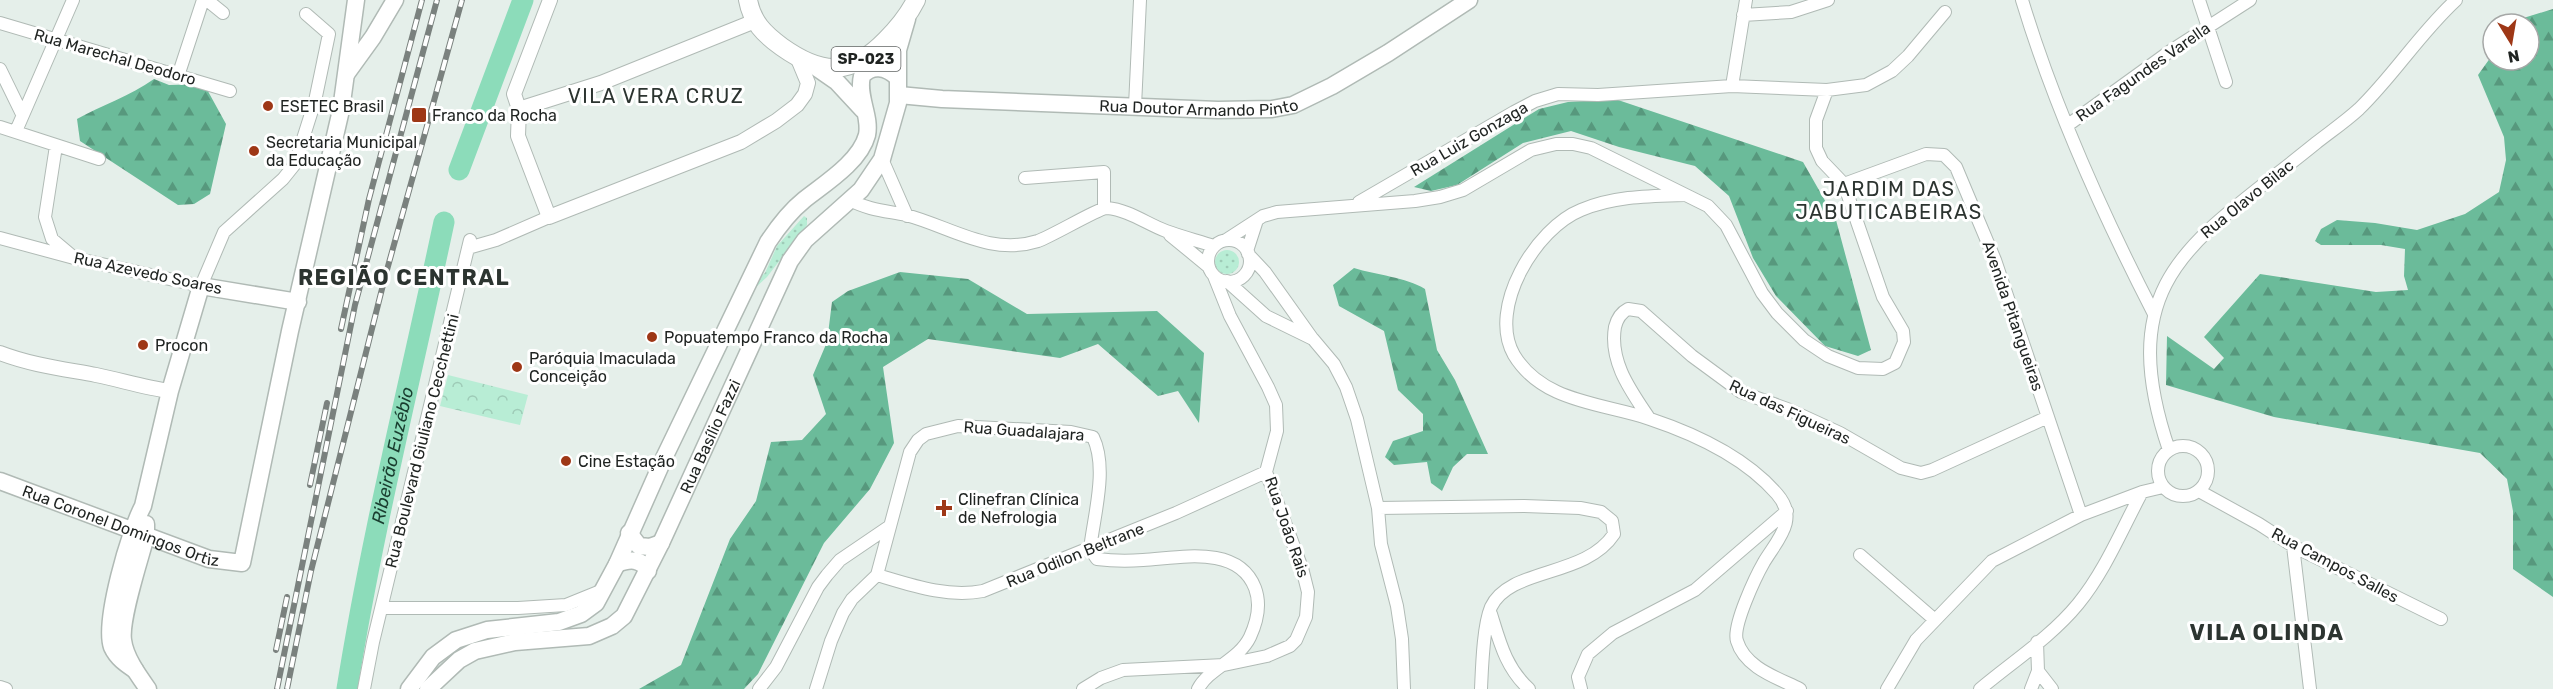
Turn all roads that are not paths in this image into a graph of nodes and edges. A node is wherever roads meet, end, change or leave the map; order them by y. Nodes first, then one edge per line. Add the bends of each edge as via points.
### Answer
1 (73, 0) edge
2 (205, 0) edge
3 (395, 0) edge
4 (550, 0) edge
5 (748, 0) edge
6 (916, 0) edge
7 (1140, 0) edge
8 (1469, 0) edge
9 (1746, 0) edge
10 (1827, 0) edge
11 (2022, 0) edge
12 (2199, 0) edge
13 (2250, 0) edge
14 (2456, 0) edge
15 (356, 6) edge
16 (223, 12) dead end
17 (1945, 12) dead end
18 (306, 14) dead end
19 (1743, 15) junction
20 (387, 16) junction
21 (907, 19) junction
22 (755, 21) junction
23 (0, 23) edge
24 (2209, 25) junction
25 (55, 40) junction
26 (805, 62) junction
27 (0, 69) edge
28 (347, 74) junction
29 (177, 76) junction
30 (897, 76) junction
31 (2226, 82) dead end
32 (1732, 86) junction
33 (1827, 90) junction
34 (230, 91) dead end
35 (899, 95) junction
36 (1135, 106) junction
37 (519, 109) junction
38 (864, 111) junction
39 (22, 114) junction
40 (2068, 125) junction
41 (0, 127) edge
42 (16, 131) junction
43 (56, 146) junction
44 (99, 159) dead end
45 (882, 159) junction
46 (1026, 178) dead end
47 (831, 181) junction
48 (1844, 184) junction
49 (1685, 195) junction
50 (810, 196) junction
51 (850, 200) junction
52 (1355, 204) junction
53 (1104, 208) junction
54 (830, 216) junction
55 (907, 216) junction
56 (549, 218) junction
57 (1257, 220) junction
58 (1165, 231) junction
59 (0, 238) edge
60 (1227, 240) junction
61 (1214, 246) junction
62 (1248, 253) junction
63 (74, 258) junction
64 (1212, 271) junction
65 (1227, 281) junction
66 (201, 286) junction
67 (298, 302) junction
68 (2154, 314) junction
69 (1313, 339) junction
70 (0, 353) edge
71 (170, 391) junction
72 (2048, 417) junction
73 (1649, 418) junction
74 (2169, 450) junction
75 (1266, 472) junction
76 (0, 482) edge
77 (2163, 487) junction
78 (2199, 491) junction
79 (2142, 492) junction
80 (1378, 508) junction
81 (1787, 511) junction
82 (2081, 515) junction
83 (890, 526) junction
84 (140, 533) junction
85 (629, 534) junction
86 (661, 543) junction
87 (2293, 546) junction
88 (1090, 549) junction
89 (1860, 555) dead end
90 (617, 564) junction
91 (648, 571) junction
92 (877, 574) junction
93 (604, 589) junction
94 (382, 608) junction
95 (1490, 610) junction
96 (2441, 619) dead end
97 (1935, 620) junction
98 (2037, 642) junction
99 (1224, 665) junction
100 (2038, 671) junction
101 (0, 687) edge
102 (6, 689) edge
103 (148, 689) edge
104 (364, 689) edge
105 (410, 689) edge
106 (428, 689) edge
107 (759, 689) edge
108 (816, 689) edge
109 (1083, 689) edge
110 (1198, 689) edge
111 (1404, 689) edge
112 (1481, 689) edge
113 (1529, 689) edge
114 (1581, 689) edge
115 (1800, 689) edge
116 (1887, 689) edge
117 (1980, 689) edge
118 (2031, 689) edge
119 (2052, 689) edge
120 (2310, 689) edge

1 - 25 street
2 - 16 street
2 - 29 street
3 - 20 main road
4 - 37 street via 514,94
5 - 22 main road, SP-023
6 - 21 main road, SP-023
7 - 36 street
8 - 36 main road, Rua Doutor Armando Pinto via 1388,53 1293,105 1218,110
9 - 19 street
10 - 19 street via 1791,12
11 - 40 street via 2046,75
12 - 24 street
13 - 24 street, Rua Fagundes Varella
14 - 68 street, Rua Olavo Bilac via 2358,109 2220,218 2191,246 2169,275
15 - 20 main road via 371,18
15 - 28 main road
17 - 33 street, Rua Luiz Gonzaga via 1892,71 1866,84
18 - 66 street via 329,34 315,101 295,164 224,232
19 - 32 street
20 - 28 main road
21 - 26 main road, SP-023 via 863,62 845,67
21 - 30 main road, SP-023 via 899,43
22 - 26 main road, SP-023 via 769,38
22 - 37 street via 601,83
23 - 25 street, Rua Marechal Deodoro
24 - 31 street
24 - 40 street, Rua Fagundes Varella
25 - 29 street, Rua Marechal Deodoro
25 - 39 street
26 - 38 main road, SP-023 via 837,82
26 - 56 street via 806,94 776,121 741,142
27 - 39 street
28 - 67 main road
29 - 34 street, Rua Marechal Deodoro
30 - 35 main road, Rua Basílio Fazzi
30 - 38 main road, Rua Basílio Fazzi via 882,68 866,72 861,82
32 - 33 street, Rua Luiz Gonzaga
32 - 52 street, Rua Luiz Gonzaga via 1558,94 1535,101
33 - 48 street via 1815,120 1816,148 1822,161
35 - 36 main road, Rua Doutor Armando Pinto
35 - 45 main road, Rua Basílio Fazzi
37 - 56 street via 518,136
38 - 47 main road, Rua Basílio Fazzi via 868,126 865,140
39 - 42 street
40 - 68 street via 2093,189
41 - 42 street
42 - 43 street
43 - 44 street
43 - 63 street via 45,217 52,238
45 - 51 main road, Rua Basílio Fazzi
45 - 55 street
46 - 53 street via 1104,172
47 - 50 main road, Rua Basílio Fazzi
47 - 51 main road
48 - 49 street via 1883,297 1899,321 1904,342 1895,363 1883,369 1858,368 1828,356 1804,340 1762,293 1719,216
48 - 72 street, Avenida Pitangueiras via 1926,154 1944,155 1950,160 1995,260
49 - 52 street via 1591,148 1556,144 1531,150 1463,190 1440,197
49 - 73 street via 1610,201 1558,222 1540,241 1521,273 1506,316 1507,336 1514,354 1538,382 1579,401
50 - 54 main road via 823,201
50 - 85 main road, Rua Basílio Fazzi via 787,217 761,254
51 - 54 main road, Rua Basílio Fazzi
51 - 55 street
52 - 57 street via 1277,212
53 - 55 street via 1062,231 1017,246 978,241
53 - 58 street, Rua João Rais
54 - 86 main road, Rua Basílio Fazzi via 805,240 775,289
56 - 94 street, Rua Boulevard Giuliano Cecchettini via 496,240 469,244
57 - 60 street
57 - 62 street
58 - 61 street, Rua João Rais
58 - 64 street, Rua João Rais
59 - 63 street, Rua Azevedo Soares
60 - 61 street
60 - 62 street via 1239,243
61 - 64 street via 1208,257
62 - 65 street via 1249,267 1245,273
62 - 69 street
63 - 66 street, Rua Azevedo Soares
64 - 65 street
64 - 75 street, Rua João Rais via 1230,316 1276,405 1277,431
65 - 69 street via 1266,316
66 - 67 main road, Rua Azevedo Soares
66 - 71 main road
67 - 84 main road, Rua Coronel Domingos Ortiz via 242,563 209,559
68 - 74 street, Rua Olavo Bilac via 2149,364 2157,414
69 - 80 street via 1334,364 1346,387
70 - 71 street via 21,361
71 - 84 main road
72 - 73 street, Rua das Figueiras via 1932,470 1912,472 1808,417 1741,392 1699,362 1641,311 1628,309 1617,321 1615,356
72 - 82 street, Avenida Pitangueiras
73 - 81 street via 1731,456 1778,494
74 - 77 street via 2157,471
74 - 78 street via 2186,445 2206,459 2208,476
75 - 88 street, Rua Odilon Beltrane
75 - 99 street, Rua João Rais via 1302,568 1308,592 1306,617 1290,646 1267,656
76 - 84 main road, Rua Coronel Domingos Ortiz
77 - 78 street via 2176,495
77 - 79 street
78 - 87 street, Rua Campos Salles
79 - 82 street
79 - 98 street via 2078,604
80 - 95 street via 1580,508 1601,512 1612,521 1614,534 1600,551 1520,582 1497,597
80 - 111 street via 1381,544 1402,639
81 - 114 street via 1695,590 1613,633 1588,654 1578,676
81 - 115 street via 1783,533 1737,618 1736,641 1765,673
82 - 97 street via 1992,561
83 - 88 street, Rua Guadalajara via 910,452 926,434 958,426 1071,432 1093,437 1100,458
83 - 92 street, Rua Guadalajara
83 - 107 street via 840,560 827,575 776,667
84 - 103 main road via 117,589 111,632 119,658 135,670
85 - 86 main road via 639,546
85 - 90 main road, Rua Basílio Fazzi
86 - 91 main road, Rua Basílio Fazzi
87 - 96 street, Rua Campos Salles
87 - 120 street
88 - 92 street, Rua Odilon Beltrane via 966,595 921,588
88 - 99 street via 1097,559 1195,555 1216,558 1239,568 1254,585 1258,608 1249,638
89 - 97 street
90 - 91 main road via 636,560
90 - 93 main road, Rua Basílio Fazzi
91 - 106 main road, Rua Basílio Fazzi via 624,616 612,626 589,636 515,642 475,651 459,660
92 - 108 street, Rua Guadalajara via 843,613
93 - 94 street via 566,605
93 - 105 main road, Rua Basílio Fazzi via 590,608 559,622 488,630 456,640 433,657
94 - 104 street, Rua Boulevard Giuliano Cecchettini
95 - 112 street
95 - 113 street via 1506,662
97 - 116 street via 1916,639
98 - 100 street
98 - 117 street
99 - 109 street, Rua João Rais via 1123,670
99 - 110 street
100 - 118 street
100 - 119 street
101 - 102 street

